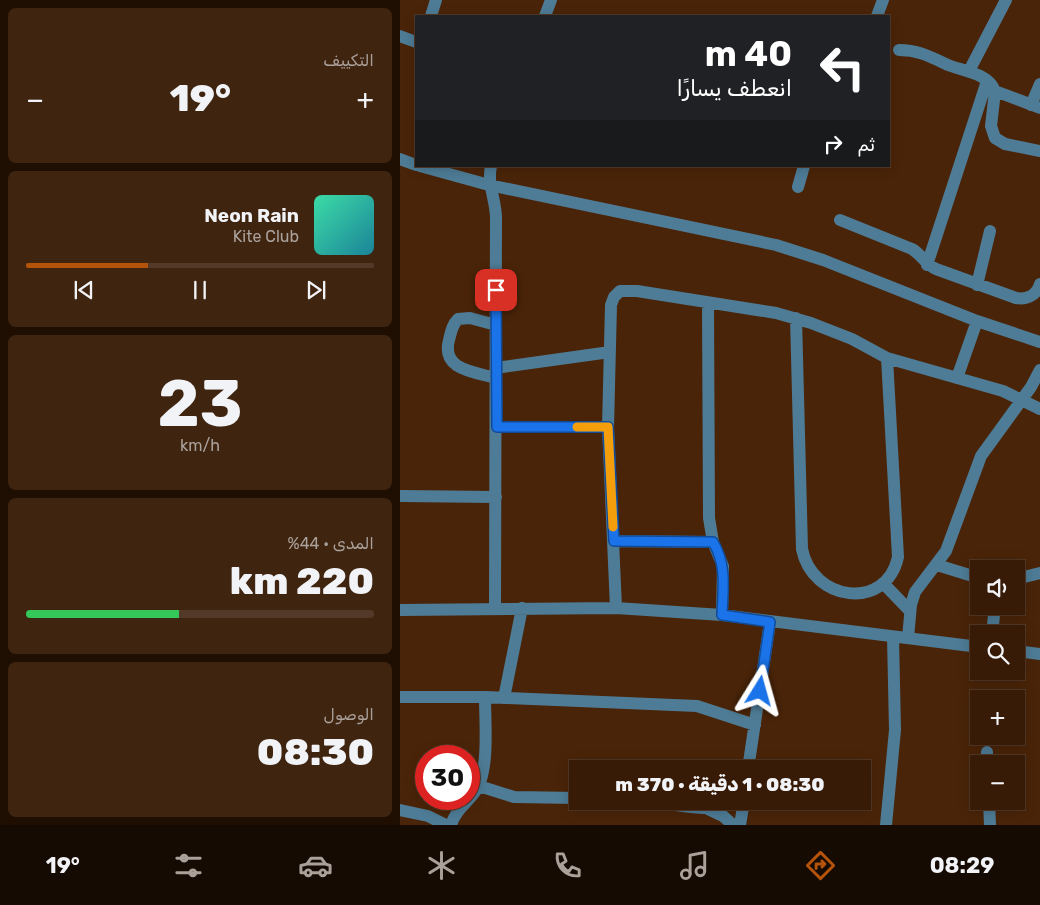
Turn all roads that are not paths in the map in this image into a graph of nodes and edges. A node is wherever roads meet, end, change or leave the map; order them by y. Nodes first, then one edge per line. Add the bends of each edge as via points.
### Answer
1 (436, 0) edge
2 (551, 0) edge
3 (883, 0) edge
4 (1006, 0) edge
5 (431, 15) edge
6 (545, 15) edge
7 (877, 15) edge
8 (400, 36) edge
9 (415, 42) edge
10 (899, 50) dead end
11 (969, 71) junction
12 (1040, 84) edge
13 (991, 86) junction
14 (1035, 107) edge
15 (1040, 151) edge
16 (400, 159) edge
17 (415, 165) edge
18 (424, 167) edge
19 (491, 167) edge
20 (804, 167) edge
21 (489, 185) junction
22 (798, 187) dead end
23 (840, 220) dead end
24 (990, 231) dead end
25 (927, 265) junction
26 (1040, 284) edge
27 (977, 285) junction
28 (708, 303) junction
29 (796, 318) junction
30 (977, 322) junction
31 (496, 325) junction
32 (1040, 342) edge
33 (610, 352) junction
34 (887, 358) junction
35 (1040, 370) edge
36 (496, 373) junction
37 (957, 378) junction
38 (1023, 399) junction
39 (1040, 409) edge
40 (497, 427) junction
41 (608, 427) junction
42 (400, 496) edge
43 (496, 497) junction
44 (614, 541) junction
45 (713, 542) junction
46 (937, 565) junction
47 (1040, 573) edge
48 (970, 575) edge
49 (1025, 577) edge
50 (882, 583) junction
51 (522, 608) junction
52 (616, 608) junction
53 (495, 609) junction
54 (400, 610) edge
55 (910, 611) junction
56 (722, 615) junction
57 (770, 622) junction
58 (893, 637) junction
59 (908, 638) junction
60 (970, 646) edge
61 (1025, 652) edge
62 (1040, 654) edge
63 (400, 697) edge
64 (485, 697) junction
65 (504, 698) junction
66 (755, 725) junction
67 (749, 760) edge
68 (480, 782) edge
69 (480, 786) edge
70 (569, 798) edge
71 (400, 810) edge
72 (458, 810) edge
73 (712, 810) edge
74 (742, 810) edge
75 (989, 810) edge
76 (446, 825) edge
77 (451, 825) edge
78 (734, 825) edge
79 (740, 825) edge
80 (886, 825) edge
81 (990, 825) edge

1 - 5 street
2 - 6 street
3 - 7 street
4 - 11 street
8 - 9 street
10 - 11 street via 923,52
11 - 13 street
12 - 14 street
13 - 14 street
13 - 15 street via 991,126 995,138 1006,144
13 - 25 street
16 - 17 street
18 - 21 street
19 - 21 street
20 - 22 street
21 - 30 street via 776,246 823,260
21 - 31 street via 496,212
23 - 25 street via 912,249
24 - 27 street
25 - 27 street
26 - 27 street via 1033,295 1020,299
28 - 29 street
28 - 33 street via 637,290 620,291 611,305
28 - 45 street via 709,518
29 - 34 street via 832,330
29 - 50 street via 804,558 818,581 834,591 852,594
30 - 32 street
30 - 37 street
31 - 36 street
31 - 36 street via 466,317 458,319 453,325 447,351 450,361 456,365
33 - 36 street
33 - 41 street
34 - 37 street
34 - 50 street via 898,550 893,571
35 - 38 street
36 - 40 street
37 - 38 street
38 - 39 street
38 - 46 street via 981,456 950,542
40 - 41 street
40 - 43 street
41 - 44 street
42 - 43 street
43 - 53 street
44 - 45 street
44 - 52 street
45 - 56 street via 724,573
46 - 48 street
46 - 55 street via 918,587
47 - 49 street
50 - 55 street
51 - 52 street
51 - 53 street
51 - 65 street
52 - 56 street
53 - 54 street
55 - 59 street
56 - 57 street
57 - 58 street
57 - 66 street
58 - 59 street
58 - 80 street via 895,730
59 - 60 street
61 - 62 street
63 - 64 street
64 - 65 street
64 - 68 street
65 - 66 street via 697,706
66 - 67 street
69 - 70 street via 514,796
71 - 76 street via 428,816
72 - 77 street
73 - 78 street
74 - 79 street
75 - 81 street

